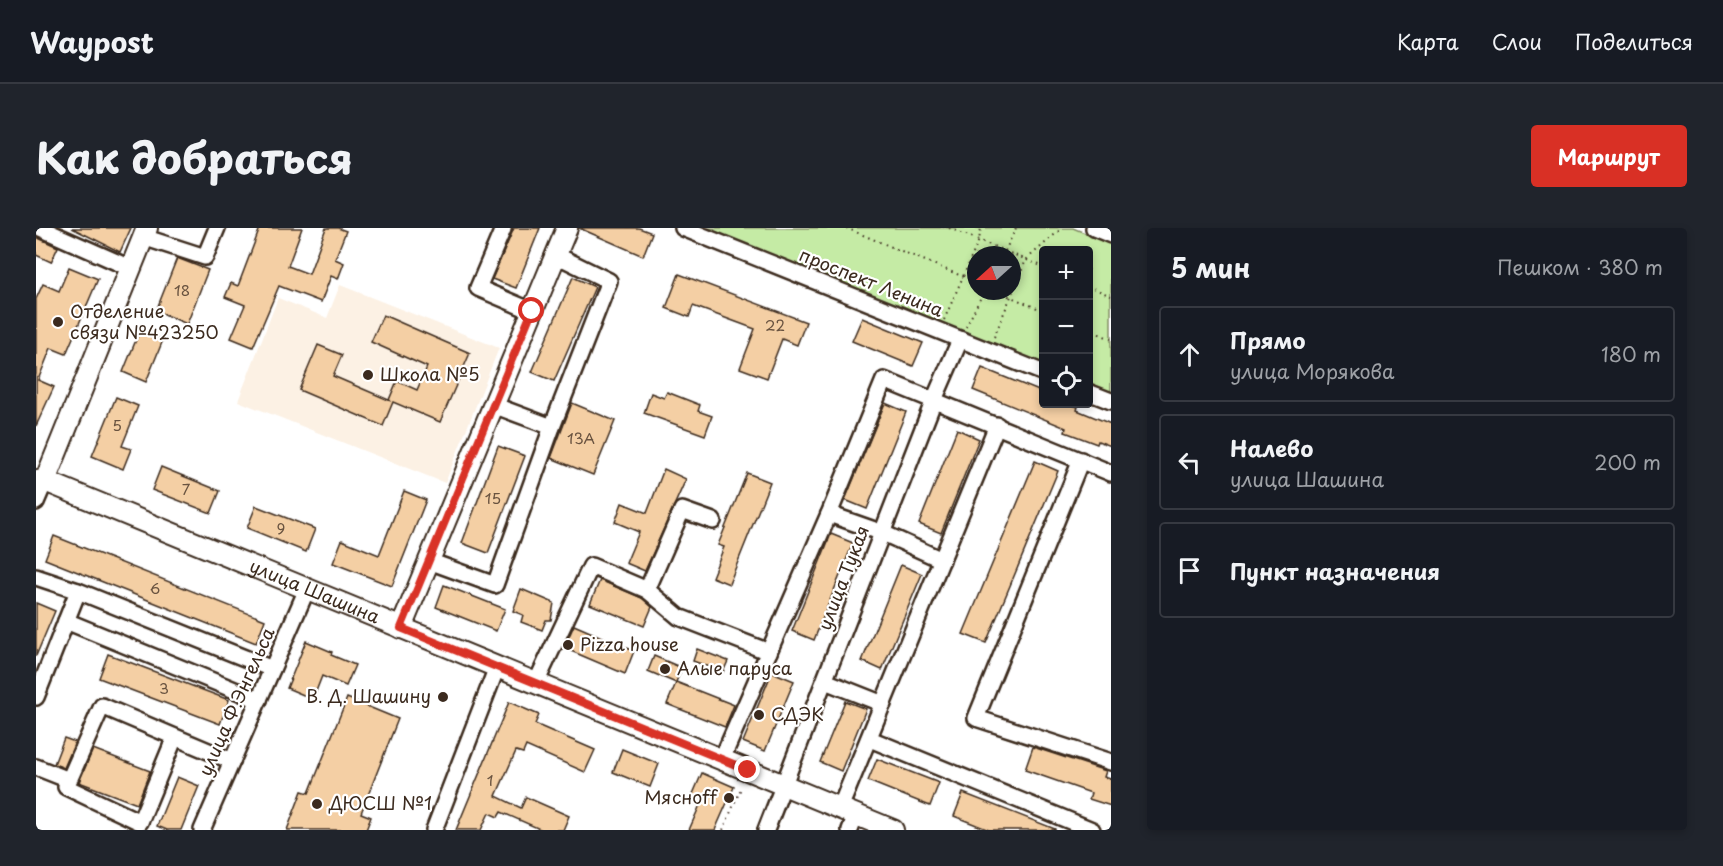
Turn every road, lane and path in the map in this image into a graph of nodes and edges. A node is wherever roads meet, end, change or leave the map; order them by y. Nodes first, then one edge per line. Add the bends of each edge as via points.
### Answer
1 (40, 228) edge
2 (217, 228) edge
3 (567, 228) edge
4 (683, 228) edge
5 (846, 228) edge
6 (950, 228) edge
7 (981, 228) edge
8 (1016, 228) edge
9 (1062, 228) edge
10 (1094, 228) edge
11 (503, 229) edge
12 (145, 232) edge
13 (1111, 235) edge
14 (979, 240) junction
15 (993, 246) edge
16 (1007, 246) edge
17 (556, 255) junction
18 (1021, 258) edge
19 (1026, 260) junction
20 (1039, 265) edge
21 (130, 268) junction
22 (1021, 272) edge
23 (964, 277) junction
24 (967, 278) edge
25 (1093, 288) edge
26 (1111, 296) edge
27 (980, 300) edge
28 (1010, 300) edge
29 (1018, 300) edge
30 (1039, 309) edge
31 (532, 311) junction
32 (939, 331) junction
33 (1093, 331) edge
34 (1111, 339) edge
35 (960, 340) junction
36 (988, 351) junction
37 (1039, 371) edge
38 (1093, 394) edge
39 (934, 400) junction
40 (1111, 401) edge
41 (493, 405) junction
42 (997, 425) junction
43 (552, 427) junction
44 (1081, 460) junction
45 (1111, 473) edge
46 (40, 479) edge
47 (36, 502) edge
48 (829, 514) junction
49 (713, 521) dead end
50 (883, 533) junction
51 (942, 560) junction
52 (429, 561) junction
53 (36, 576) edge
54 (307, 589) junction
55 (647, 590) junction
56 (78, 591) junction
57 (66, 621) junction
58 (401, 628) junction
59 (769, 652) junction
60 (497, 668) junction
61 (272, 669) junction
62 (825, 681) junction
63 (536, 683) junction
64 (36, 698) edge
65 (259, 700) junction
66 (883, 704) junction
67 (176, 737) junction
68 (870, 739) junction
69 (722, 759) junction
70 (232, 760) junction
71 (1111, 762) edge
72 (36, 767) edge
73 (748, 770) junction
74 (69, 780) junction
75 (784, 785) junction
76 (849, 818) edge
77 (202, 830) edge
78 (434, 830) edge
79 (723, 830) edge
80 (766, 830) edge
81 (893, 830) edge
82 (1092, 830) edge

1 - 21 street
2 - 12 street via 205,257
3 - 17 main road
4 - 32 street, проспект Ленина
5 - 23 path
6 - 14 path
7 - 14 path
8 - 16 path
9 - 19 path
10 - 13 street
11 - 31 street via 478,288
12 - 21 main road
14 - 15 path
14 - 23 path
17 - 31 main road
17 - 43 street via 609,280
18 - 19 path
19 - 20 path
19 - 22 path
21 - 46 main road
23 - 24 path
23 - 32 path
25 - 26 path
27 - 35 path
28 - 36 path
29 - 30 path
31 - 41 main road
32 - 35 street, проспект Ленина
33 - 34 path
35 - 36 street, проспект Ленина
35 - 39 street, улица Тукая
36 - 37 street, проспект Ленина
38 - 40 street
39 - 42 street
39 - 48 street via 884,380
39 - 50 street, улица Тукая
41 - 43 street
41 - 52 main road
42 - 44 street
42 - 51 street
43 - 52 street via 495,585
44 - 45 street
44 - 71 street via 976,718
46 - 47 street
46 - 54 main road, улица Шашина
48 - 50 street
48 - 59 street
49 - 55 street via 682,510
50 - 51 street
50 - 62 street, улица Тукая
51 - 66 street
52 - 58 main road
53 - 56 street
54 - 58 main road, улица Шашина
54 - 61 street, улица Ф.Энгельса
55 - 59 street via 679,618
55 - 63 street via 591,566
56 - 57 street
56 - 61 street
57 - 64 street
57 - 65 street
58 - 60 main road, улица Шашина
59 - 69 street
60 - 63 main road, улица Шашина
60 - 78 street
61 - 65 street, улица Ф.Энгельса
62 - 66 street
62 - 75 street, улица Тукая
63 - 69 main road, улица Шашина
65 - 70 street, улица Ф.Энгельса
66 - 68 street
67 - 70 street
67 - 74 street via 102,706
67 - 74 street via 140,822 66,787
68 - 76 street
68 - 82 street
69 - 73 main road, улица Шашина
70 - 77 street, улица Ф.Энгельса
72 - 74 street
73 - 75 main road, улица Шашина
73 - 79 path
75 - 76 main road, улица Шашина
75 - 80 street, улица Тукая
76 - 81 main road, улица Шашина

